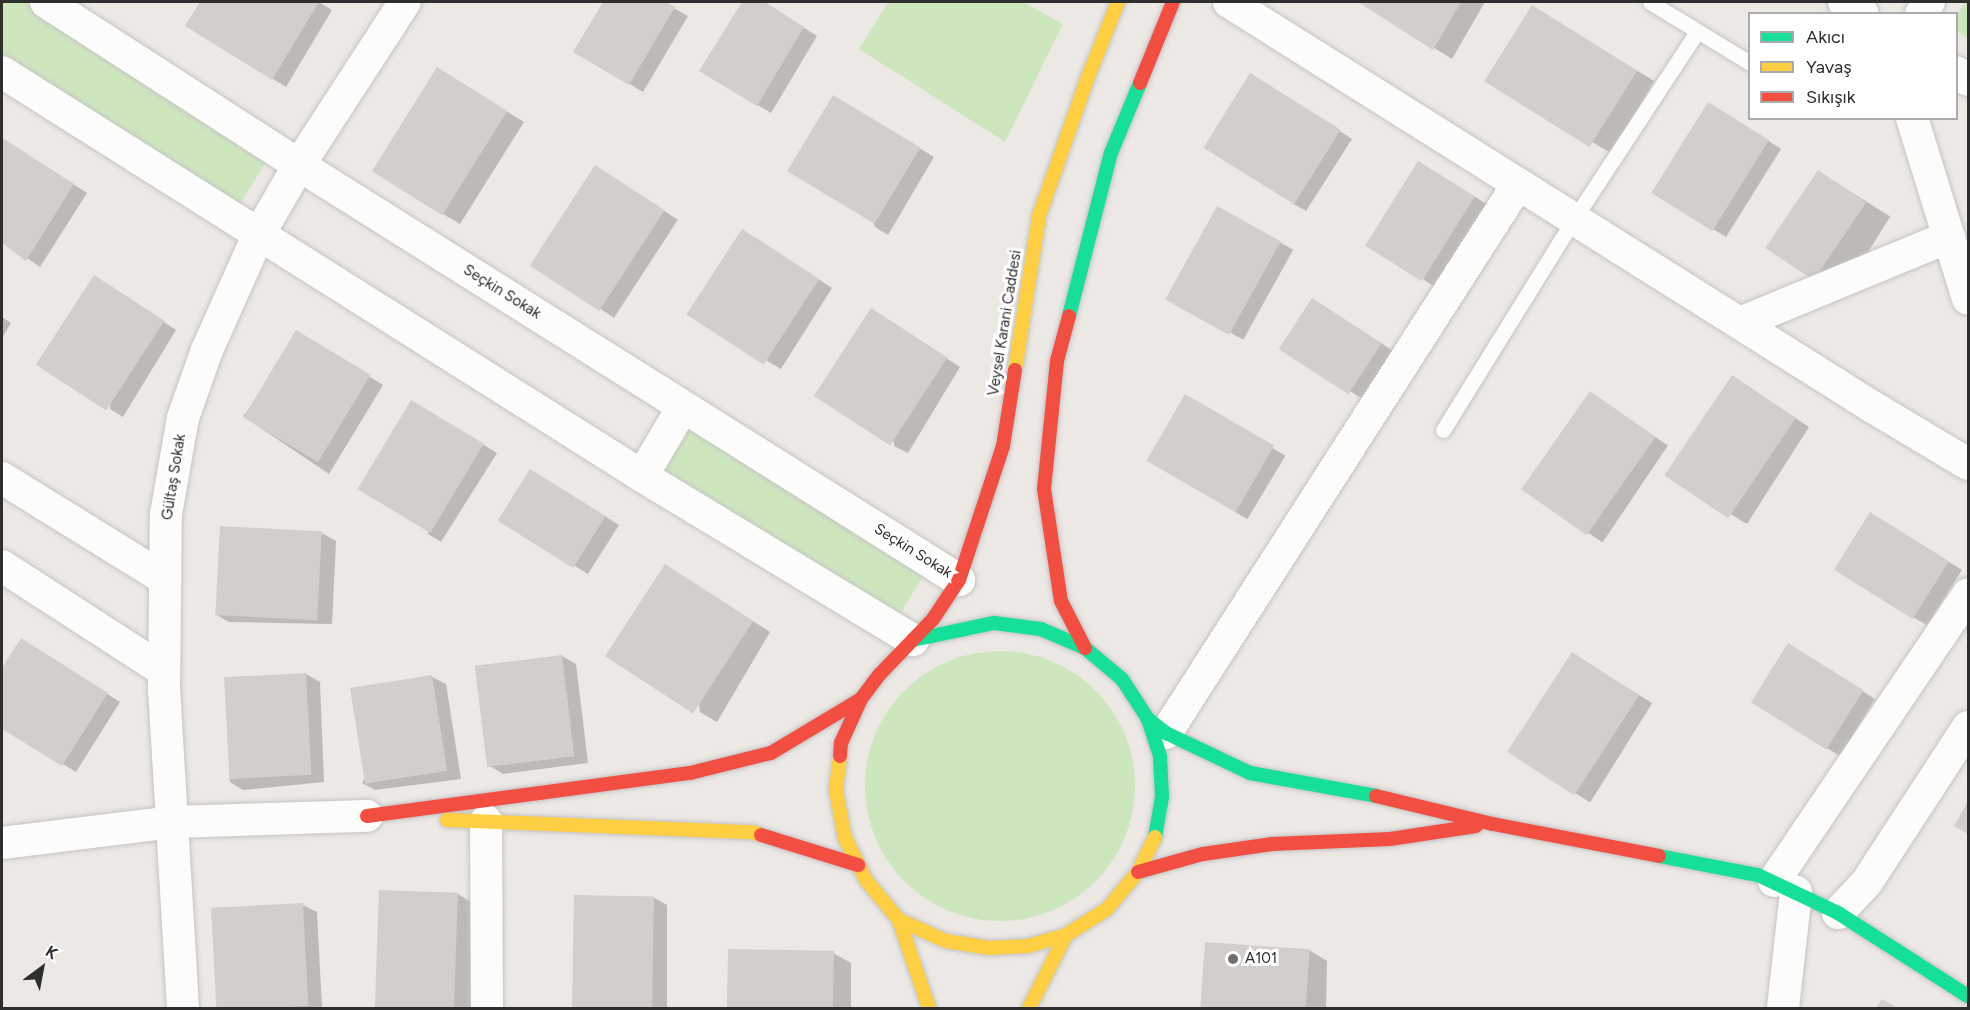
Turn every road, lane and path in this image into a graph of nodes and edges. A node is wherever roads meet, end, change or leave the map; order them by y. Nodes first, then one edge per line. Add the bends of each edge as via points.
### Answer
1 (46, 2) edge
2 (405, 2) edge
3 (1118, 2) edge
4 (1173, 2) edge
5 (1228, 2) edge
6 (1650, 2) edge
7 (1844, 2) edge
8 (1860, 12) edge
9 (1697, 32) junction
10 (1748, 62) edge
11 (2, 72) edge
12 (1913, 120) edge
13 (299, 165) junction
14 (1518, 184) junction
15 (1574, 219) junction
16 (258, 236) junction
17 (1949, 237) junction
18 (1968, 299) edge
19 (1740, 323) junction
20 (683, 407) junction
21 (1443, 430) dead end
22 (1968, 464) edge
23 (642, 476) junction
24 (2, 478) edge
25 (2, 566) edge
26 (165, 579) junction
27 (959, 580) junction
28 (1968, 594) edge
29 (914, 640) junction
30 (1085, 648) junction
31 (164, 671) junction
32 (861, 699) junction
33 (1157, 726) junction
34 (1968, 727) edge
35 (367, 816) junction
36 (486, 821) junction
37 (172, 822) junction
38 (1492, 824) junction
39 (2, 843) edge
40 (858, 865) junction
41 (1137, 872) junction
42 (1785, 887) junction
43 (1838, 914) junction
44 (899, 920) junction
45 (1066, 935) junction
46 (1968, 996) edge
47 (183, 1008) edge
48 (487, 1008) edge
49 (929, 1008) edge
50 (1029, 1008) edge
51 (1783, 1008) edge

1 - 13 street, Seçkin Sokak
2 - 13 street, Gültaş Sokak
3 - 27 main road, Veysel Karani Caddesi via 1039,216 1003,446
4 - 30 main road via 1111,153 1058,361 1044,489 1061,601
5 - 14 street
6 - 9 lane
7 - 8 street
9 - 10 lane
9 - 15 lane
11 - 16 street
12 - 17 street
13 - 16 street, Gültaş Sokak
13 - 20 street, Seçkin Sokak
14 - 15 street
14 - 33 street
15 - 19 street
15 - 21 lane
16 - 23 street
16 - 26 street, Gültaş Sokak via 207,350 183,418 166,514
17 - 18 street
17 - 19 street
19 - 22 street
20 - 23 street
20 - 27 street, Seçkin Sokak
23 - 29 street
24 - 26 street
25 - 31 street
26 - 31 street, Gültaş Sokak
27 - 29 main road, Veysel Karani Caddesi via 933,620
28 - 42 street
29 - 30 main road via 994,623 1041,629
29 - 32 main road, Veysel Karani Caddesi
30 - 33 main road via 1122,679
31 - 37 street, Gültaş Sokak
32 - 35 main road via 771,753 690,773
32 - 40 main road via 841,743 836,791 844,837
33 - 38 main road via 1250,773 1360,792
33 - 41 main road via 1162,797 1155,836
34 - 43 street via 1867,882
35 - 36 main road
35 - 37 street
36 - 40 main road via 752,832
36 - 48 street
37 - 39 street
37 - 47 street, Gültaş Sokak
38 - 41 main road via 1390,838 1272,844 1203,854
38 - 42 main road via 1758,875
40 - 44 main road
41 - 45 main road via 1107,909
42 - 43 main road
42 - 51 street
43 - 46 main road
44 - 45 main road via 946,941 988,948 1028,946
44 - 49 main road
45 - 50 main road

